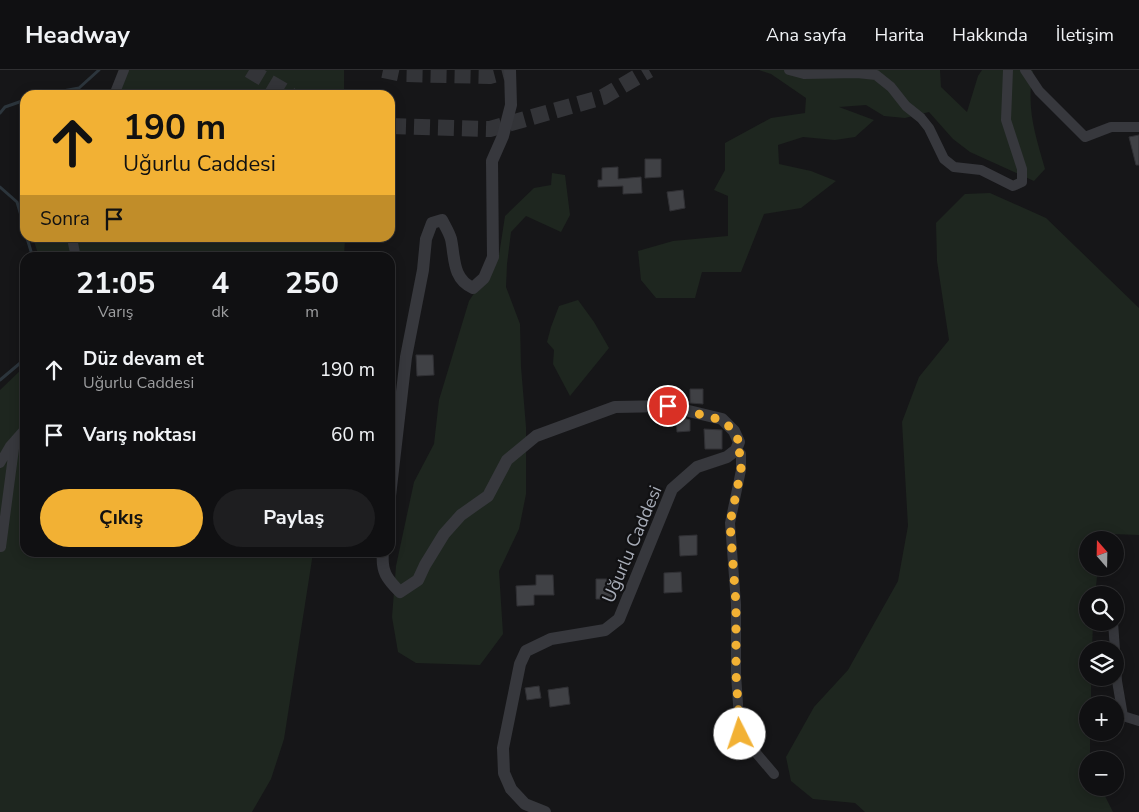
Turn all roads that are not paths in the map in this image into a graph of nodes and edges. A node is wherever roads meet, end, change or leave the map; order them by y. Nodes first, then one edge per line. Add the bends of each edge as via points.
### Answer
1 (124, 70) edge
2 (510, 70) edge
3 (789, 70) edge
4 (1008, 70) edge
5 (1025, 70) edge
6 (116, 90) edge
7 (1139, 127) edge
8 (20, 434) edge
9 (15, 441) junction
10 (736, 450) junction
11 (395, 453) edge
12 (0, 463) edge
13 (0, 547) edge
14 (383, 557) edge
15 (1118, 686) edge
16 (1139, 721) edge
17 (774, 774) dead end
18 (545, 812) edge

1 - 6 street
2 - 11 street via 511,105 503,136 492,160 493,257 484,278 473,288 465,284 455,266 450,237 442,220 432,223 426,239 406,357
3 - 4 street via 804,74 857,72 876,75 921,118 944,158 954,166 981,170 1013,186 1022,182 1022,169 1006,120
5 - 7 street via 1039,91 1085,138 1111,127
8 - 9 street
9 - 12 street
9 - 13 street
10 - 14 street via 739,442 734,431 722,420 668,406 615,407 536,436 507,460 488,496 460,515 444,534 418,580 400,592 388,580 382,565
10 - 17 street via 741,454 741,470 730,523 740,734
10 - 18 street, Uğurlu Caddesi via 727,457 697,468 672,489 619,619 605,630 551,639 526,652 520,664 503,748 504,773 510,789 525,804
15 - 16 street via 1124,716

